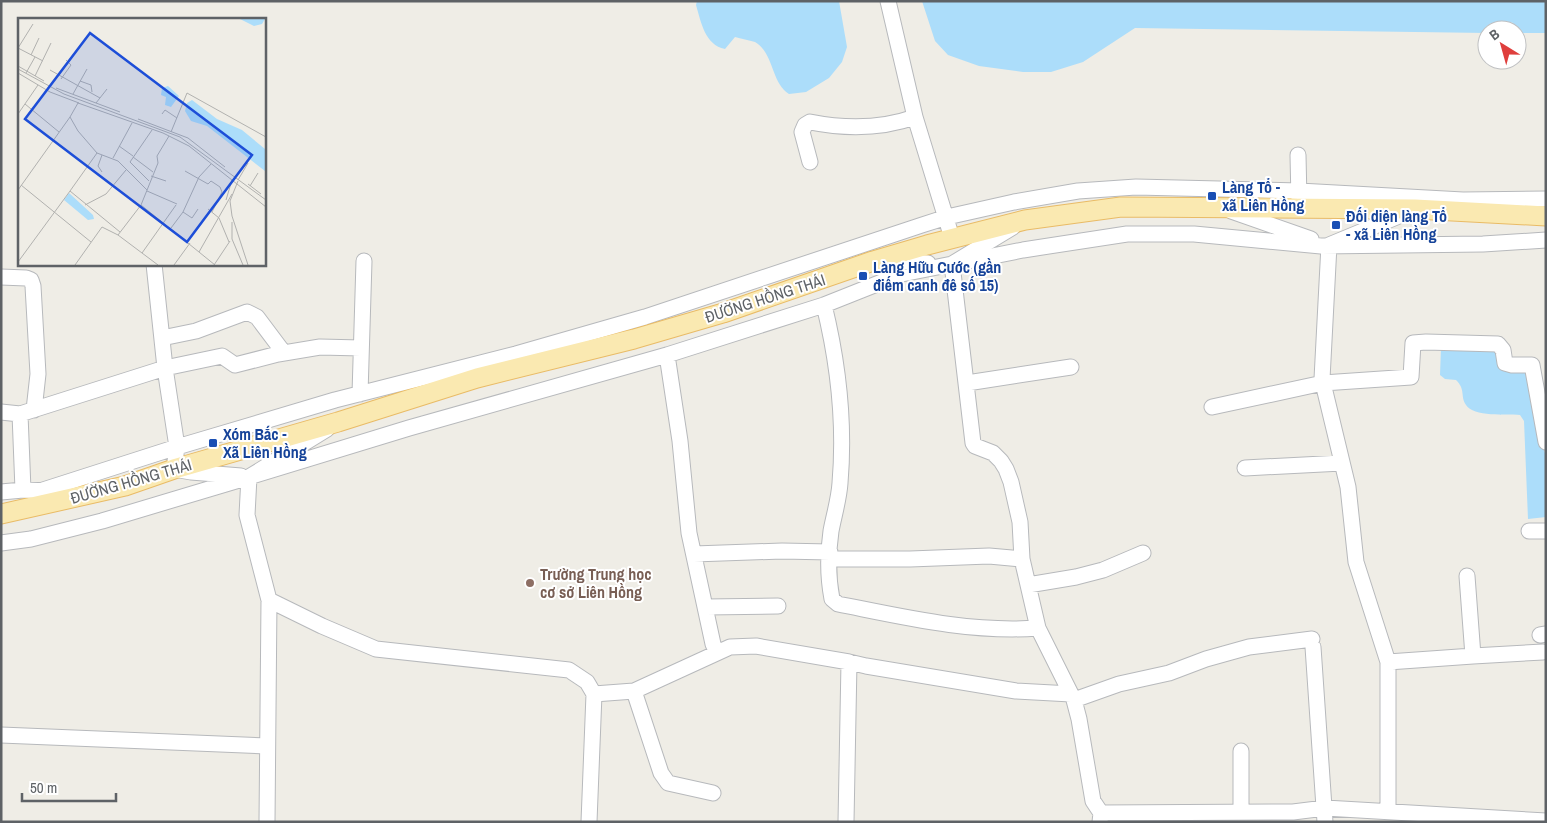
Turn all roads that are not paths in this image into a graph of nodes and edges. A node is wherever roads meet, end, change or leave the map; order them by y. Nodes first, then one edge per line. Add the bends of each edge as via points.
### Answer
1 (888, 1) edge
2 (915, 117) junction
3 (1298, 155) dead end
4 (810, 162) dead end
5 (1546, 199) edge
6 (1299, 200) junction
7 (1223, 208) junction
8 (1415, 210) junction
9 (1546, 216) edge
10 (947, 217) junction
11 (1025, 220) junction
12 (952, 238) junction
13 (1542, 243) edge
14 (1329, 245) junction
15 (364, 261) dead end
16 (874, 261) junction
17 (952, 264) junction
18 (154, 265) edge
19 (1, 277) edge
20 (824, 305) junction
21 (162, 338) junction
22 (634, 339) junction
23 (361, 348) junction
24 (284, 354) junction
25 (667, 355) junction
26 (641, 363) junction
27 (1071, 367) dead end
28 (166, 368) junction
29 (967, 383) junction
30 (1323, 383) junction
31 (360, 394) junction
32 (1212, 407) dead end
33 (1, 412) edge
34 (27, 412) junction
35 (338, 422) junction
36 (1546, 442) edge
37 (177, 446) junction
38 (1342, 463) junction
39 (1245, 468) dead end
40 (174, 469) junction
41 (248, 478) junction
42 (24, 490) junction
43 (43, 490) junction
44 (1, 492) edge
45 (89, 495) junction
46 (1, 514) edge
47 (1529, 531) dead end
48 (1546, 531) edge
49 (1, 543) edge
50 (1143, 553) dead end
51 (694, 554) junction
52 (830, 556) junction
53 (1022, 559) junction
54 (1467, 576) dead end
55 (1028, 585) junction
56 (269, 600) junction
57 (778, 606) dead end
58 (706, 607) junction
59 (1038, 628) junction
60 (1543, 652) dead end
61 (717, 653) junction
62 (1473, 656) junction
63 (849, 662) junction
64 (1388, 662) junction
65 (634, 691) junction
66 (594, 694) junction
67 (1072, 697) junction
68 (1, 735) edge
69 (267, 746) junction
70 (1241, 751) dead end
71 (713, 793) dead end
72 (1241, 812) junction
73 (1388, 812) junction
74 (1325, 815) edge
75 (1100, 817) edge
76 (1546, 821) edge
77 (267, 822) edge
78 (589, 822) edge
79 (846, 822) edge

1 - 2 street
2 - 4 street via 890,124 851,128 810,122 802,132
2 - 10 street
3 - 6 street
5 - 6 street
6 - 7 main road, ĐƯỜNG HỒNG THÁI
6 - 8 main road, ĐƯỜNG HỒNG THÁI
6 - 10 street via 1136,187 1088,190
7 - 11 main road, ĐƯỜNG HỒNG THÁI via 1121,207
7 - 14 street
8 - 9 main road, ĐƯỜNG HỒNG THÁI
8 - 14 street
10 - 12 street
10 - 31 street via 645,317
11 - 12 main road, ĐƯỜNG HỒNG THÁI
11 - 17 street
12 - 16 main road, ĐƯỜNG HỒNG THÁI
13 - 14 street
14 - 17 street via 1194,234 1127,234
14 - 30 street
15 - 23 street
16 - 17 street
16 - 22 main road, ĐƯỜNG HỒNG THÁI via 723,313
17 - 20 street via 902,274
17 - 29 street
18 - 21 street
19 - 34 street via 26,278 34,286 38,374
20 - 25 street
20 - 52 street via 838,387 841,442 840,483
21 - 24 street via 196,331 247,312 257,317
21 - 28 street
22 - 26 street
22 - 35 main road, ĐƯỜNG HỒNG THÁI via 477,378
23 - 24 street via 320,347
23 - 31 street
24 - 28 street via 235,365 222,356
25 - 26 street
25 - 51 street
26 - 41 street
27 - 29 street
28 - 34 street
28 - 37 street
29 - 53 street via 973,442 975,446 993,453 1006,469 1011,482 1020,522
30 - 32 street
30 - 36 street via 1411,377 1413,343 1498,344 1503,350 1505,363 1532,365
30 - 38 street
31 - 37 street
33 - 34 street
34 - 42 street
35 - 40 main road, ĐƯỜNG HỒNG THÁI
35 - 41 street
37 - 40 street
37 - 43 street
38 - 39 street
38 - 64 street via 1348,487 1356,562
40 - 41 street
40 - 45 main road, ĐƯỜNG HỒNG THÁI
41 - 49 street via 102,521
41 - 56 street via 247,515
42 - 43 street
42 - 44 street
43 - 45 street
45 - 46 main road, ĐƯỜNG HỒNG THÁI
47 - 48 street
50 - 55 street via 1103,570
51 - 52 street via 782,551
51 - 58 street
52 - 53 street
52 - 59 street via 831,595 838,604 985,629
53 - 55 street
54 - 62 street
55 - 59 street
56 - 66 street via 376,649 570,670 587,682
56 - 69 street
57 - 58 street
58 - 61 street
59 - 67 street
60 - 62 street
61 - 63 street via 730,647 756,646
61 - 65 street
62 - 64 street
63 - 67 street via 1016,691
63 - 79 street
64 - 73 street
65 - 66 street
65 - 71 street via 664,778 668,783
66 - 78 street
67 - 74 street via 1169,673 1249,647 1313,643
67 - 75 street via 1079,718 1093,801
68 - 69 street
69 - 77 street
70 - 72 street
72 - 74 street
72 - 75 street
73 - 74 street
73 - 76 street

